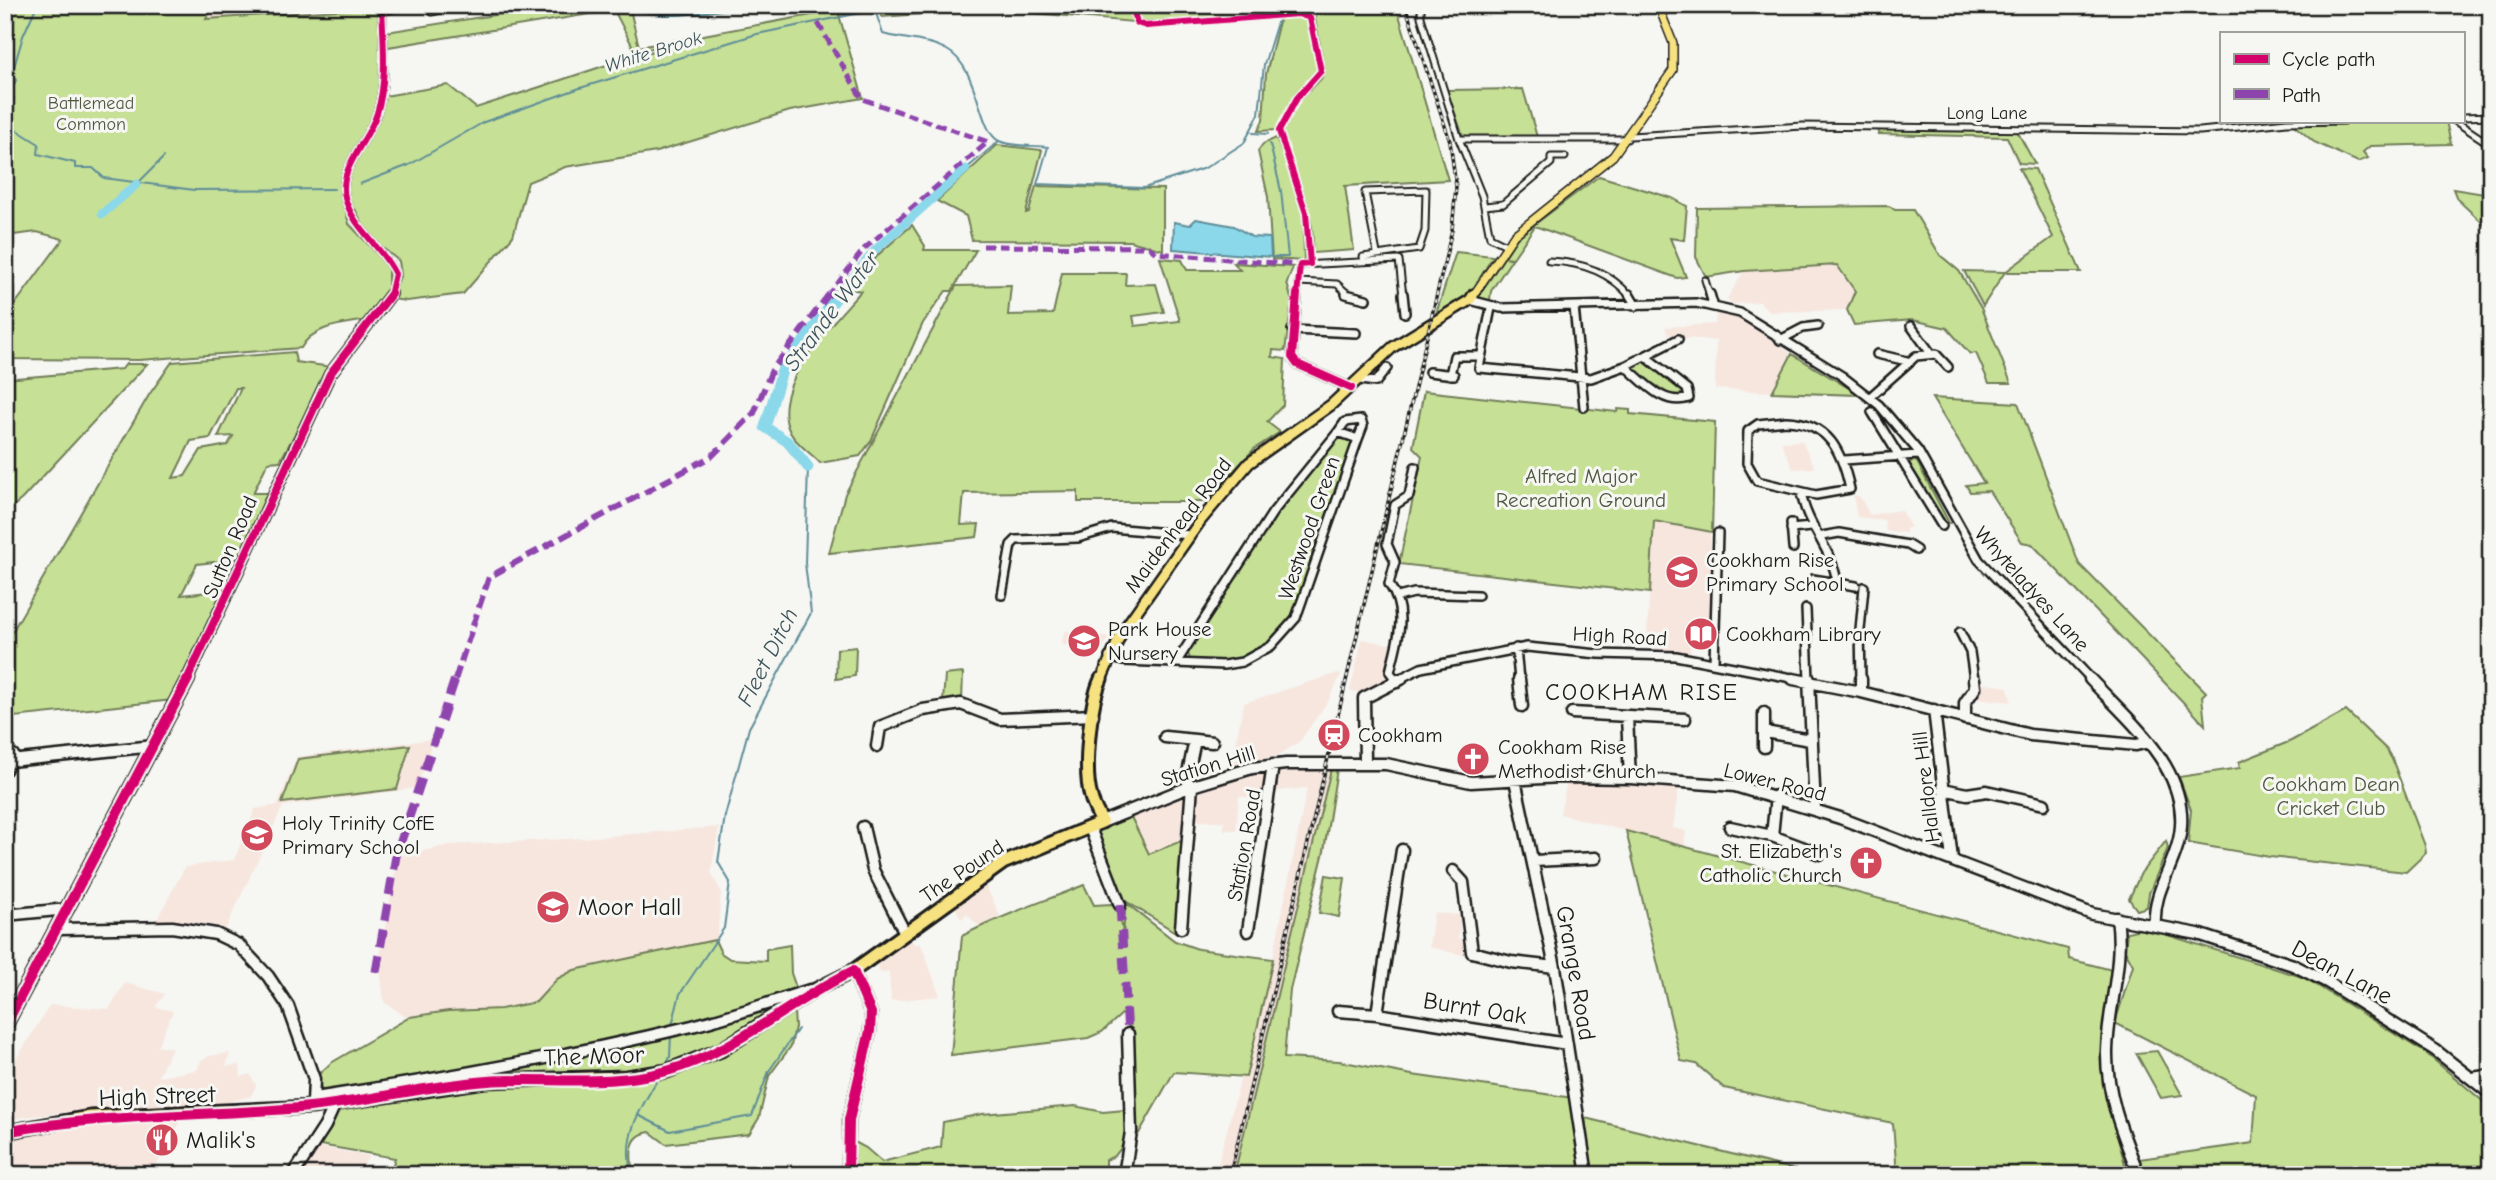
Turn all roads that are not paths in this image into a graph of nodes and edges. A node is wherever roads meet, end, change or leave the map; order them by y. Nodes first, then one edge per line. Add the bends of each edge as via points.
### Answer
1 (408, 5) edge
2 (432, 5) edge
3 (444, 5) edge
4 (485, 5) edge
5 (494, 5) edge
6 (1421, 5) edge
7 (1658, 5) edge
8 (382, 9) edge
9 (2491, 116) edge
10 (2464, 117) edge
11 (2287, 122) edge
12 (2456, 122) edge
13 (1628, 137) junction
14 (1459, 139) junction
15 (2491, 145) edge
16 (1565, 157) dead end
17 (1485, 206) junction
18 (1506, 245) junction
19 (1377, 253) junction
20 (1364, 261) junction
21 (1549, 261) dead end
22 (1705, 280) dead end
23 (1297, 282) junction
24 (1366, 299) dead end
25 (1470, 300) junction
26 (1713, 304) junction
27 (1636, 306) junction
28 (1574, 307) junction
29 (1491, 308) junction
30 (1405, 313) dead end
31 (1818, 326) dead end
32 (1911, 326) dead end
33 (1292, 330) junction
34 (1356, 333) dead end
35 (1678, 339) dead end
36 (1780, 340) junction
37 (1930, 352) junction
38 (1877, 354) dead end
39 (1481, 356) junction
40 (1645, 356) junction
41 (1907, 361) junction
42 (1625, 366) junction
43 (1948, 367) dead end
44 (1387, 371) dead end
45 (1429, 372) dead end
46 (1582, 377) junction
47 (1360, 380) junction
48 (1351, 388) junction
49 (1870, 397) junction
50 (1584, 407) dead end
51 (1872, 412) dead end
52 (1338, 432) junction
53 (1359, 439) junction
54 (1918, 455) junction
55 (1899, 456) junction
56 (1844, 460) junction
57 (1413, 469) dead end
58 (1801, 492) junction
59 (1942, 526) dead end
60 (1811, 527) junction
61 (1718, 533) dead end
62 (1190, 535) junction
63 (1822, 536) junction
64 (1793, 548) dead end
65 (1916, 550) dead end
66 (1813, 579) dead end
67 (1837, 583) junction
68 (1002, 595) dead end
69 (1478, 595) dead end
70 (1398, 597) junction
71 (1806, 610) dead end
72 (1960, 632) dead end
73 (1516, 648) junction
74 (1109, 657) junction
75 (1714, 662) junction
76 (1176, 664) junction
77 (1808, 681) junction
78 (1397, 682) junction
79 (1861, 692) junction
80 (1522, 706) dead end
81 (1934, 710) junction
82 (1576, 711) dead end
83 (1764, 713) dead end
84 (1093, 715) junction
85 (1627, 717) junction
86 (1965, 719) junction
87 (1682, 721) dead end
88 (1765, 732) junction
89 (1165, 737) dead end
90 (1195, 740) junction
91 (1810, 740) junction
92 (1212, 742) dead end
93 (2149, 742) junction
94 (154, 746) junction
95 (877, 746) dead end
96 (1764, 747) dead end
97 (9, 762) edge
98 (1365, 762) junction
99 (1328, 763) joint
100 (1273, 765) junction
101 (1630, 778) junction
102 (1515, 780) junction
103 (1190, 787) junction
104 (1943, 789) junction
105 (1776, 796) junction
106 (2044, 804) dead end
107 (1815, 809) junction
108 (1102, 822) junction
109 (863, 827) dead end
110 (1730, 827) dead end
111 (1090, 828) junction
112 (1772, 836) junction
113 (1402, 850) dead end
114 (1820, 854) dead end
115 (1596, 858) dead end
116 (1952, 859) junction
117 (1534, 861) junction
118 (1453, 871) dead end
119 (1120, 905) dead end
120 (68, 909) junction
121 (5, 915) edge
122 (2117, 919) junction
123 (2155, 923) junction
124 (1181, 928) dead end
125 (59, 929) junction
126 (1248, 931) dead end
127 (905, 933) junction
128 (1555, 967) junction
129 (853, 971) junction
130 (817, 989) junction
131 (1338, 1011) dead end
132 (1377, 1014) junction
133 (5, 1026) edge
134 (1128, 1034) dead end
135 (1567, 1044) junction
136 (2491, 1074) edge
137 (2473, 1078) junction
138 (2491, 1094) edge
139 (313, 1102) junction
140 (335, 1104) junction
141 (5, 1132) edge
142 (293, 1175) edge
143 (848, 1175) edge
144 (1124, 1175) edge
145 (1587, 1175) edge
146 (2139, 1175) edge

1 - 8 street
2 - 3 street via 431,12
4 - 5 street
6 - 14 street
7 - 13 main road, Maidenhead Road via 1672,43 1673,70
8 - 94 main road, Sutton Road via 382,89 373,124 344,191 354,222 392,264 396,281 333,370 295,438 236,582
9 - 10 street
11 - 13 street, Long Lane via 2209,131 1803,126
12 - 15 street
13 - 14 street, Long Lane
13 - 18 main road, Maidenhead Road via 1613,156
14 - 17 street
16 - 17 street via 1547,157 1552,163 1503,204
17 - 18 street via 1490,237
18 - 25 main road, Maidenhead Road
19 - 19 street via 1365,192 1426,190 1425,231 1419,249
19 - 20 street via 1363,257
20 - 23 street via 1300,265
20 - 30 street via 1399,260
21 - 27 street via 1578,262 1611,278
22 - 26 street
23 - 24 street via 1337,284 1340,291
23 - 33 street
25 - 29 street, Whyteladyes Lane
25 - 47 main road, Maidenhead Road via 1393,347
26 - 27 street, Whyteladyes Lane
26 - 36 street, Whyteladyes Lane via 1740,313
27 - 28 street, Whyteladyes Lane
28 - 29 street, Whyteladyes Lane
28 - 46 street
29 - 39 street
31 - 36 street
32 - 37 street
33 - 34 street
33 - 48 street via 1290,350 1297,364
35 - 40 street
36 - 49 street, Whyteladyes Lane
37 - 41 street
37 - 43 street
38 - 41 street
39 - 45 street via 1454,356 1452,375
39 - 46 street via 1479,368
40 - 42 street
40 - 42 street via 1687,389 1689,398 1679,402 1666,399
41 - 49 street
42 - 46 street
44 - 47 street via 1376,382
46 - 50 street
47 - 48 main road, Maidenhead Road
48 - 62 main road, Maidenhead Road via 1250,463
49 - 54 street, Whyteladyes Lane via 1895,420
51 - 55 street
52 - 53 street, Westwood Green
52 - 53 street, Westwood Green via 1345,422 1361,420
52 - 76 street, Westwood Green via 1312,457 1281,499
53 - 76 street, Westwood Green via 1296,618 1271,646 1242,662
54 - 55 street
54 - 93 street, Whyteladyes Lane via 1955,526 1979,560
55 - 56 street
55 - 59 street
56 - 58 street via 1850,489 1842,493
56 - 58 street via 1828,436 1810,422 1794,419 1751,426 1747,463 1757,481
57 - 70 street via 1409,496 1395,505 1387,544 1395,562 1389,584
58 - 60 street
60 - 63 street
60 - 64 street via 1791,526
61 - 75 street
62 - 68 street via 1112,528 1078,538 1016,540 1011,545
62 - 74 main road, Maidenhead Road
63 - 65 street via 1839,533
63 - 67 street via 1835,561
66 - 67 street
67 - 79 street via 1860,587
69 - 70 street via 1414,593
70 - 78 street via 1402,619 1390,672
71 - 77 street
72 - 86 street via 1970,652 1975,688 1965,703
73 - 75 street, High Road
73 - 78 street, High Road via 1421,668
73 - 80 street
74 - 76 street, Westwood Green via 1123,662
74 - 84 main road, Maidenhead Road
75 - 77 street, High Road
77 - 79 street, High Road
77 - 91 street
78 - 98 street, High Road via 1364,698
79 - 81 street, High Road
81 - 86 street, High Road
81 - 104 street, Halldore Hill
82 - 85 street
83 - 88 street
84 - 95 street via 1000,719 961,704 923,710 880,727
84 - 108 main road, Maidenhead Road via 1090,796
85 - 87 street
85 - 101 street
86 - 93 street, High Road via 2030,735 2136,745
88 - 91 street
88 - 96 street
89 - 90 street
90 - 92 street
90 - 103 street via 1187,778
91 - 107 street
93 - 123 street, Whyteladyes Lane via 2180,794 2184,818 2180,842 2158,890
94 - 97 street
94 - 120 main road, Sutton Road
98 - 99 street, Lower Road
98 - 102 street, Lower Road via 1451,780
99 - 100 street, Station Hill
100 - 103 street, Station Hill
100 - 126 street, Station Road
101 - 102 street, Lower Road
101 - 105 street, Lower Road via 1735,786
102 - 117 street, Grange Road
103 - 108 street, Station Hill
103 - 124 street
104 - 106 street via 1967,794 1987,791
104 - 116 street, Halldore Hill
105 - 107 street, Lower Road
105 - 112 street
107 - 116 street, Lower Road
108 - 111 main road, The Pound
109 - 127 street via 873,870
110 - 112 street
111 - 119 street
111 - 127 main road, The Pound via 1003,863
112 - 114 street
113 - 132 street
115 - 117 street
116 - 122 street, Lower Road via 2092,914
117 - 128 street, Grange Road
118 - 128 street via 1463,882 1472,952
120 - 121 street
120 - 125 main road, Sutton Road
122 - 123 street, Lower Road
122 - 146 street via 2118,976 2107,1066 2115,1115
123 - 137 street, Dean Lane via 2293,965 2327,982
125 - 133 main road, Sutton Road
125 - 139 street via 156,927 209,932 251,954 288,1000 313,1072
127 - 129 main road, The Pound
128 - 135 street, Grange Road
129 - 130 main road, The Moor
129 - 143 street via 871,1013 849,1120
130 - 139 street via 695,1025
130 - 140 main road, The Moor via 721,1049 651,1075 485,1081
131 - 132 street, Burnt Oak
132 - 135 street, Burnt Oak
134 - 144 street via 1131,1132
135 - 145 street, Grange Road
136 - 137 street
137 - 138 street, Dean Lane
139 - 140 main road, The Moor
139 - 141 main road, High Street via 90,1117
140 - 142 street

